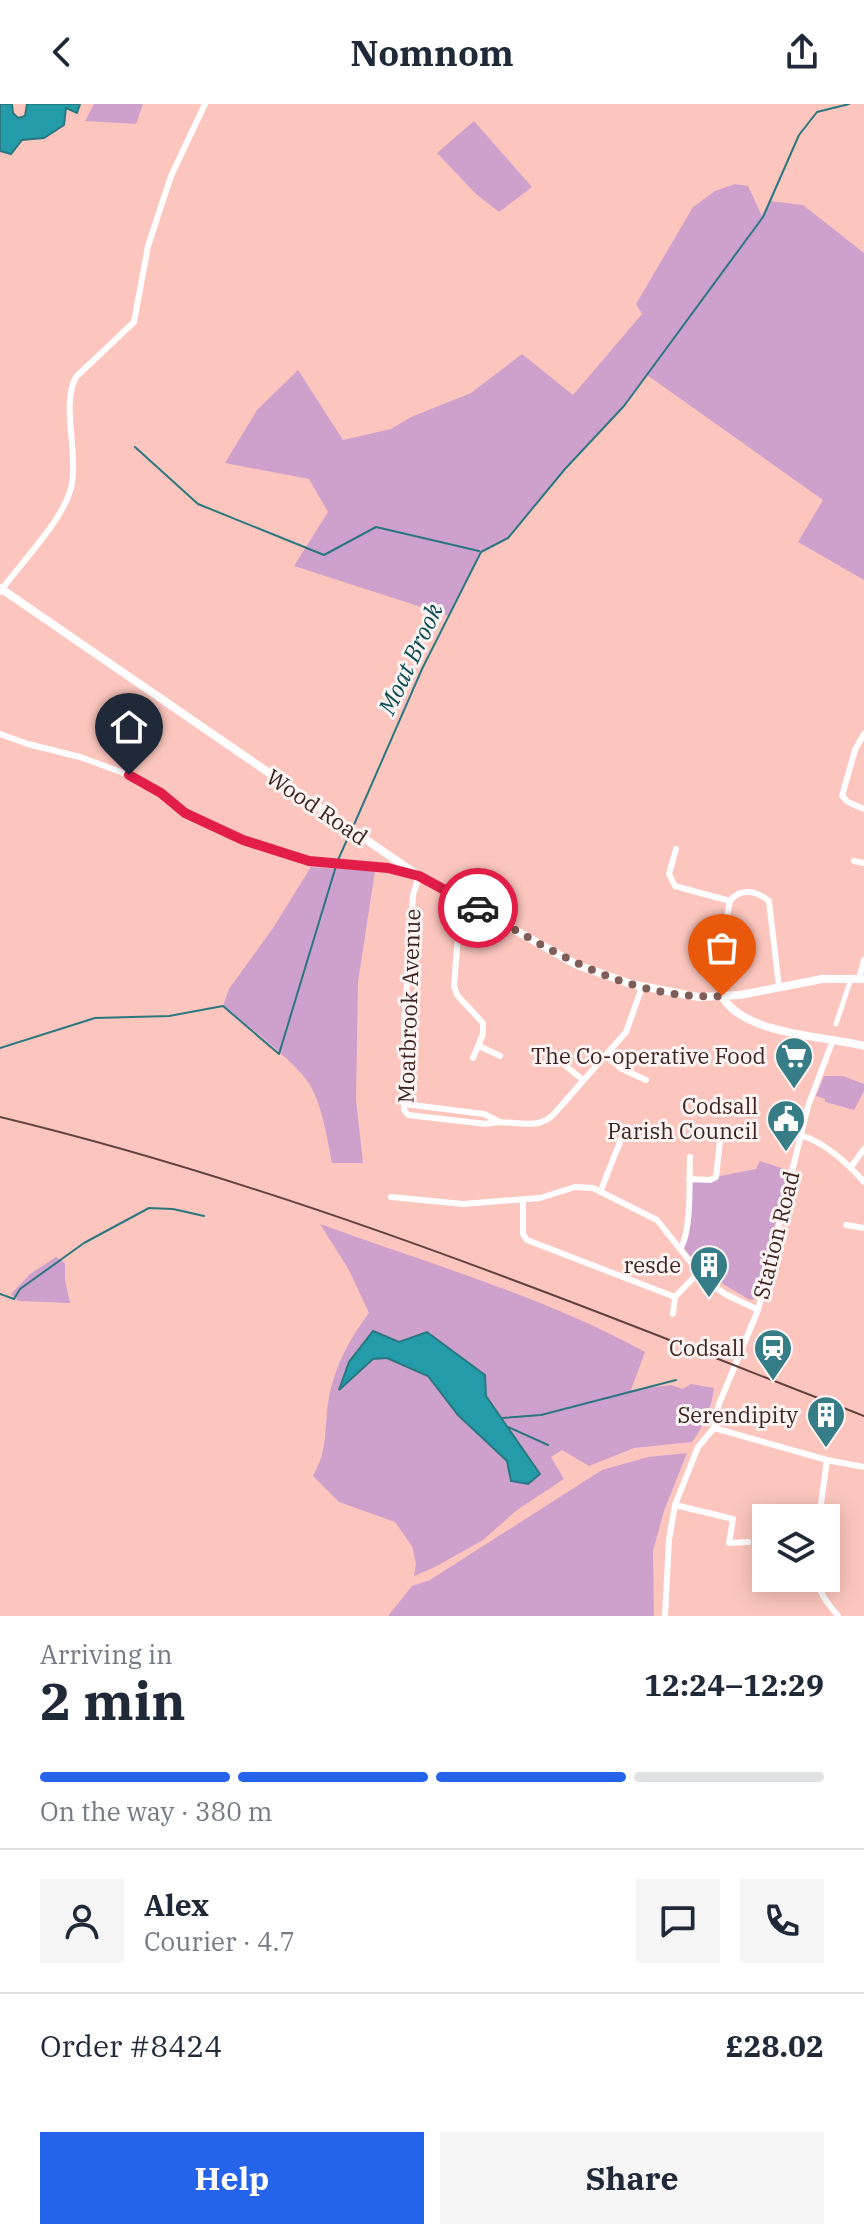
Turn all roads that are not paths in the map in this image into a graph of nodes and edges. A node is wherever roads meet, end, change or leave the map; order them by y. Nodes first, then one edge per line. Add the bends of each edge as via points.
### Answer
1 (205, 104) edge
2 (1, 590) edge
3 (0, 734) edge
4 (864, 734) edge
5 (864, 809) edge
6 (676, 849) dead end
7 (854, 861) dead end
8 (864, 863) edge
9 (419, 876) junction
10 (730, 901) junction
11 (468, 902) junction
12 (864, 960) edge
13 (716, 973) dead end
14 (858, 979) edge
15 (642, 987) junction
16 (779, 987) junction
17 (722, 996) junction
18 (836, 1024) dead end
19 (833, 1040) junction
20 (479, 1046) junction
21 (864, 1046) edge
22 (545, 1049) dead end
23 (500, 1056) dead end
24 (606, 1056) junction
25 (473, 1058) dead end
26 (583, 1080) junction
27 (646, 1080) dead end
28 (625, 1129) dead end
29 (800, 1135) junction
30 (720, 1141) dead end
31 (864, 1149) edge
32 (690, 1157) dead end
33 (851, 1167) junction
34 (689, 1179) junction
35 (864, 1182) edge
36 (601, 1190) junction
37 (391, 1197) dead end
38 (523, 1200) junction
39 (846, 1225) dead end
40 (864, 1228) edge
41 (680, 1249) junction
42 (698, 1273) junction
43 (675, 1297) junction
44 (758, 1310) junction
45 (673, 1314) dead end
46 (714, 1428) junction
47 (827, 1460) junction
48 (864, 1467) edge
49 (821, 1504) edge
50 (675, 1505) junction
51 (748, 1542) dead end
52 (822, 1592) edge
53 (665, 1616) edge
54 (838, 1616) edge

1 - 2 street via 171,176 148,246 134,322 70,388 73,458 68,496
2 - 9 street, Wood Road
3 - 9 street via 129,775 185,813 243,840 309,861
4 - 5 street via 842,796
6 - 10 street via 671,882
7 - 8 street
9 - 11 street, Wood Road
9 - 26 street, Moatbrook Avenue via 413,895 404,1026 404,1112 483,1124 543,1122
10 - 13 street
10 - 16 street via 743,891 769,901
11 - 15 street, Wood Road via 577,965
11 - 20 street via 459,924 454,986 483,1023
12 - 14 street
14 - 16 street, Wood Road
14 - 18 street
15 - 17 street, Wood Road
15 - 24 street, Moatbrook Avenue via 629,1027
16 - 17 street, Wood Road
17 - 19 street via 732,1011 779,1030
19 - 21 street
19 - 29 street, Station Road
20 - 23 street
20 - 25 street
22 - 26 street
24 - 26 street, Moatbrook Avenue
24 - 27 street
28 - 36 street
29 - 33 street
29 - 44 street, Station Road
30 - 34 street via 716,1177
31 - 33 street
32 - 34 street
33 - 35 street
34 - 41 street via 689,1228
36 - 38 street via 575,1187
36 - 41 street via 657,1220
37 - 38 street via 463,1204
38 - 43 street via 527,1240
39 - 40 street
41 - 42 street
42 - 43 street
42 - 44 street
43 - 45 street
44 - 46 street, Station Road
46 - 47 street
46 - 50 street, Station Road via 698,1447
47 - 48 street
47 - 49 street
50 - 51 street via 733,1519 729,1543
50 - 53 street, Station Road
52 - 54 street

